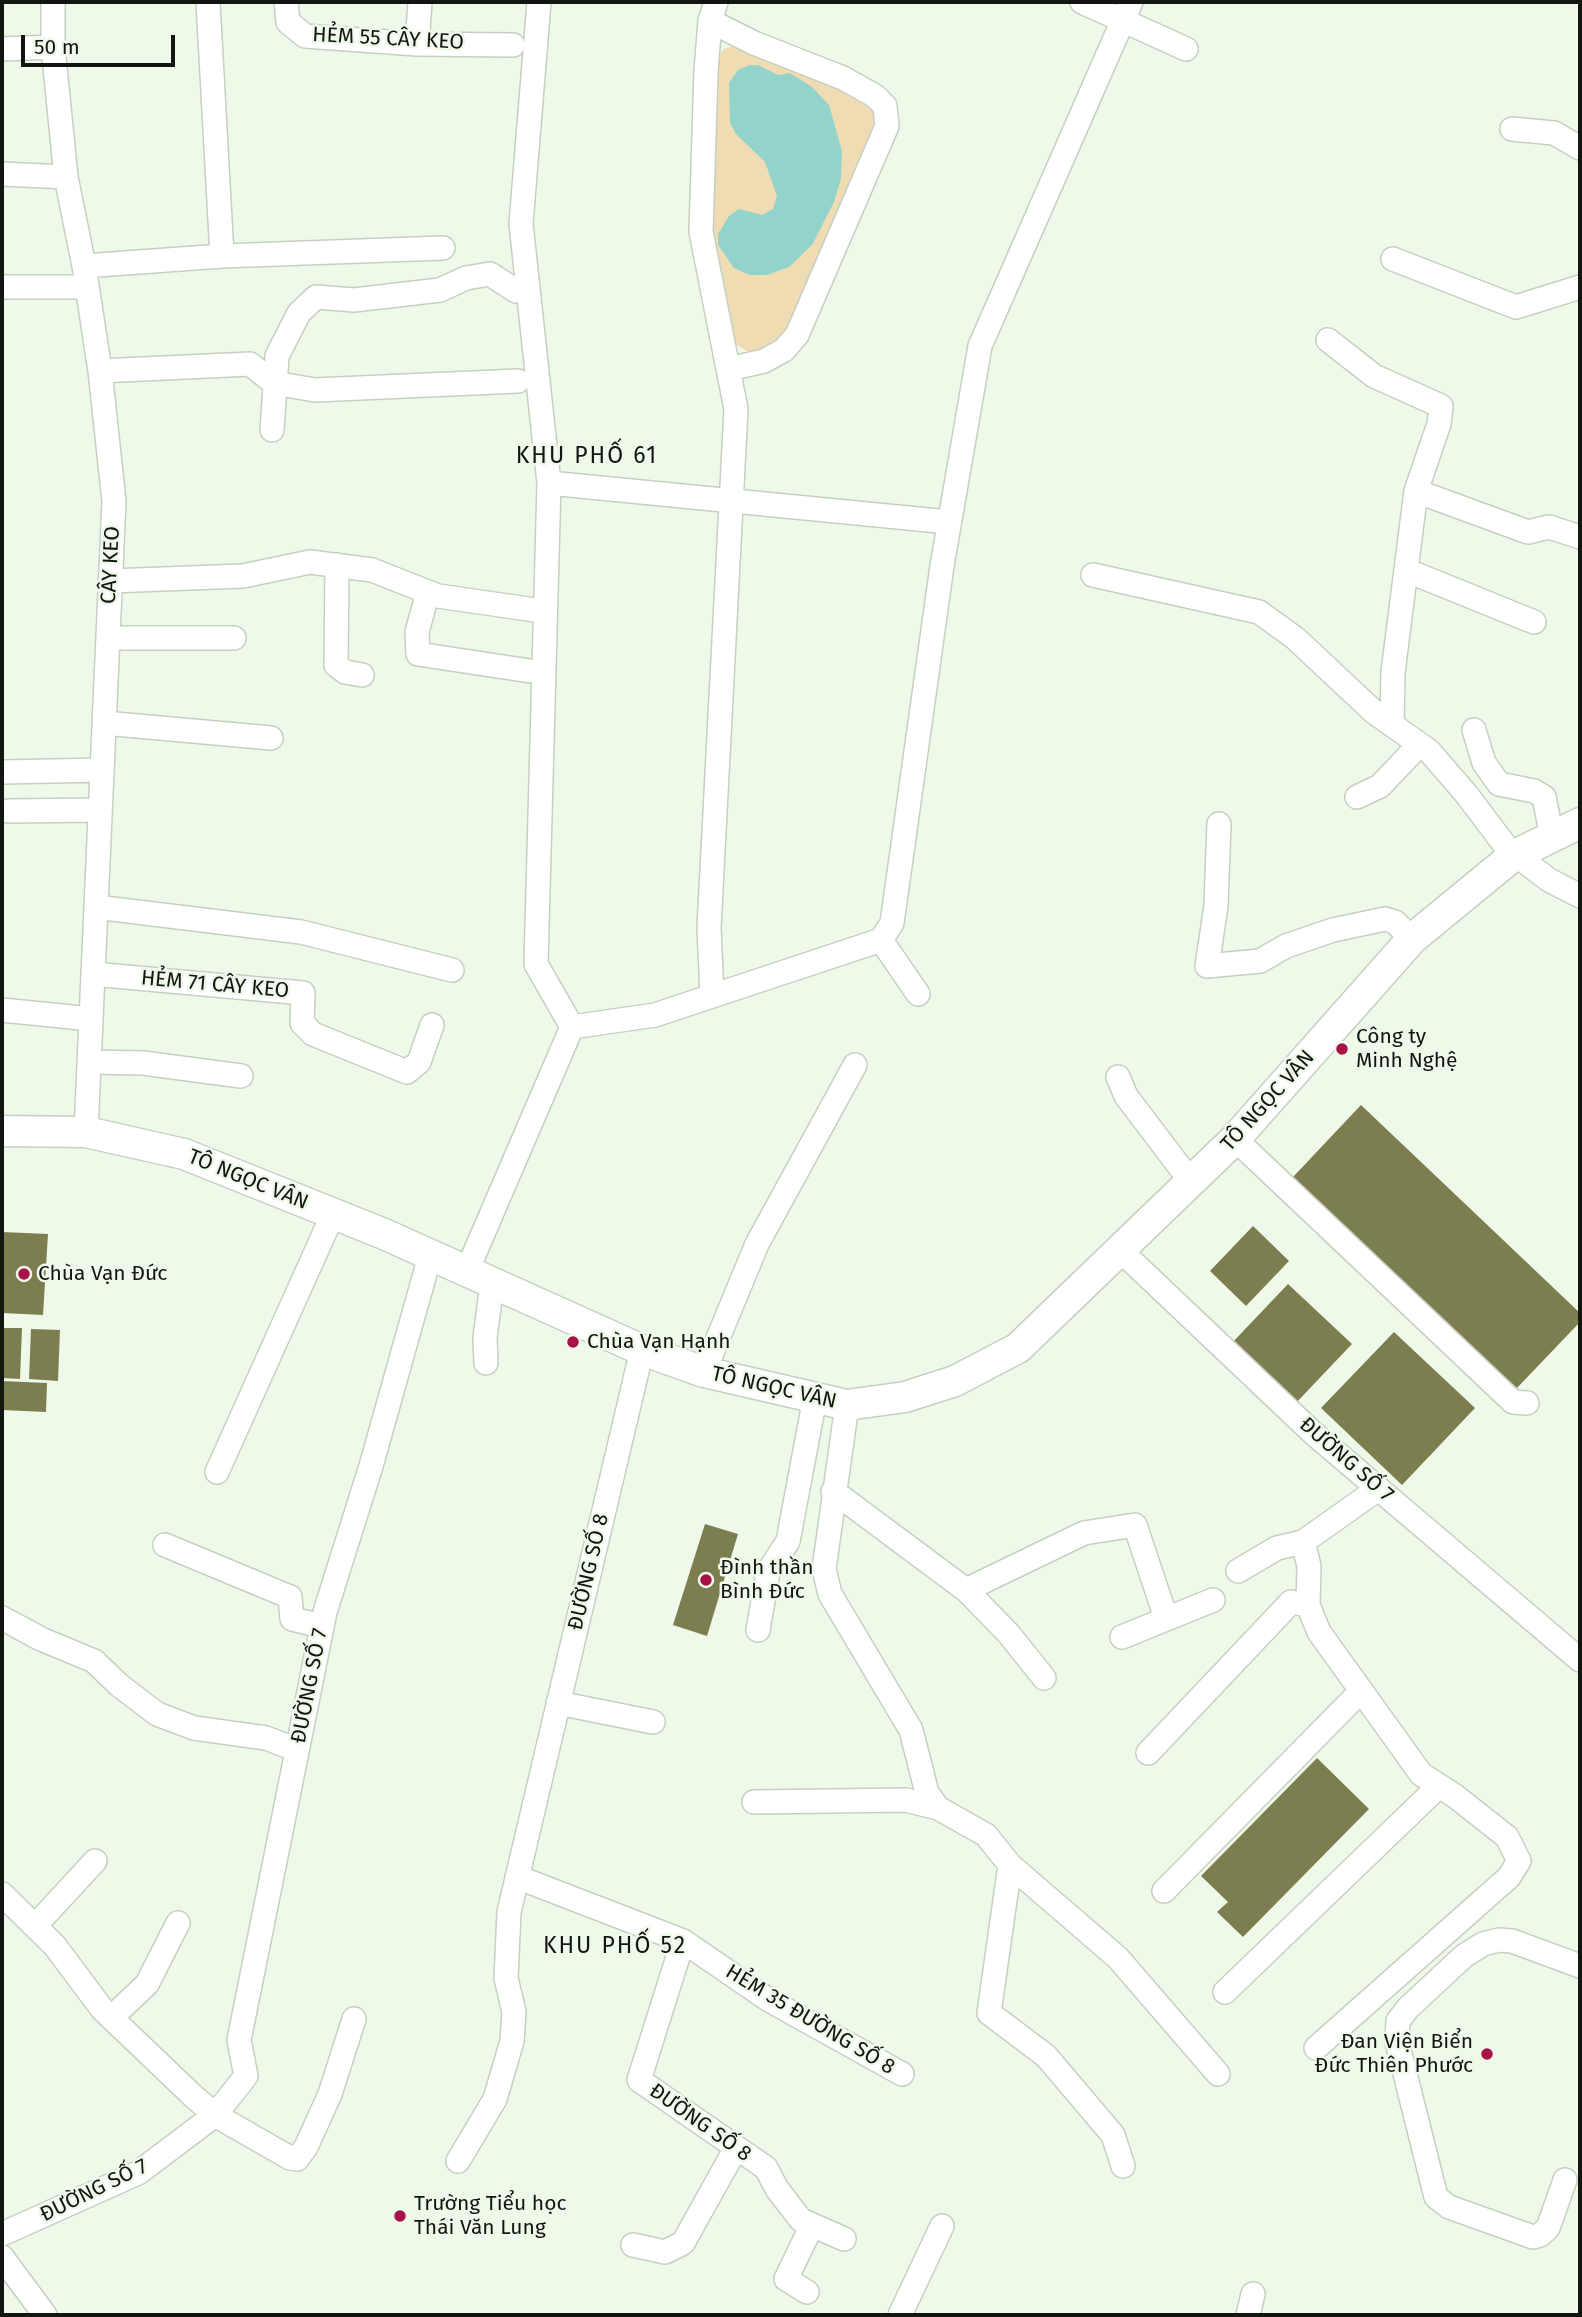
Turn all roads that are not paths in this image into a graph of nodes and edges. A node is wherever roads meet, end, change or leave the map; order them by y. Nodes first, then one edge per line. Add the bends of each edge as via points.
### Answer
1 (53, 2) edge
2 (208, 2) edge
3 (286, 2) edge
4 (420, 2) edge
5 (539, 2) edge
6 (1082, 2) edge
7 (713, 11) edge
8 (1127, 11) edge
9 (417, 44) junction
10 (513, 45) dead end
11 (53, 47) junction
12 (2, 49) edge
13 (1186, 49) dead end
14 (1512, 129) dead end
15 (1580, 148) edge
16 (2, 174) edge
17 (66, 177) junction
18 (443, 248) dead end
19 (222, 256) junction
20 (1393, 258) dead end
21 (86, 276) junction
22 (2, 287) edge
23 (1580, 287) edge
24 (516, 291) dead end
25 (1328, 340) dead end
26 (729, 369) junction
27 (100, 371) junction
28 (518, 381) dead end
29 (274, 383) junction
30 (272, 430) dead end
31 (549, 482) junction
32 (1416, 491) junction
33 (731, 499) junction
34 (949, 522) junction
35 (1576, 535) edge
36 (337, 565) junction
37 (1408, 570) junction
38 (1093, 575) dead end
39 (110, 580) junction
40 (428, 592) junction
41 (535, 610) dead end
42 (1534, 622) dead end
43 (108, 638) junction
44 (234, 638) dead end
45 (530, 671) dead end
46 (362, 675) dead end
47 (104, 723) junction
48 (1392, 725) junction
49 (1474, 730) dead end
50 (271, 738) dead end
51 (1419, 745) junction
52 (102, 770) junction
53 (2, 772) edge
54 (1357, 797) dead end
55 (100, 810) junction
56 (9, 811) dead end
57 (1580, 823) edge
58 (1219, 824) dead end
59 (1552, 836) junction
60 (1515, 855) junction
61 (1580, 896) edge
62 (96, 907) junction
63 (1412, 939) junction
64 (881, 940) junction
65 (452, 970) dead end
66 (93, 974) junction
67 (918, 994) dead end
68 (712, 995) junction
69 (2, 1010) edge
70 (91, 1019) junction
71 (432, 1025) dead end
72 (572, 1027) junction
73 (89, 1062) junction
74 (855, 1065) dead end
75 (241, 1076) dead end
76 (1118, 1077) dead end
77 (2, 1130) edge
78 (86, 1132) junction
79 (1235, 1139) junction
80 (1192, 1183) junction
81 (333, 1214) junction
82 (1121, 1251) junction
83 (430, 1256) junction
84 (479, 1279) junction
85 (642, 1350) junction
86 (486, 1363) dead end
87 (704, 1372) junction
88 (814, 1398) junction
89 (1527, 1403) dead end
90 (847, 1405) junction
91 (217, 1472) dead end
92 (1378, 1489) junction
93 (833, 1491) junction
94 (1303, 1542) junction
95 (165, 1545) dead end
96 (1238, 1571) dead end
97 (966, 1590) junction
98 (1213, 1600) dead end
99 (1308, 1605) junction
100 (2, 1618) edge
101 (1166, 1618) junction
102 (322, 1626) junction
103 (758, 1630) dead end
104 (1122, 1637) dead end
105 (1580, 1660) edge
106 (1044, 1678) dead end
107 (1362, 1691) junction
108 (558, 1703) junction
109 (653, 1723) dead end
110 (297, 1750) junction
111 (1147, 1753) dead end
112 (1439, 1786) junction
113 (754, 1802) dead end
114 (938, 1808) junction
115 (95, 1861) dead end
116 (1010, 1865) junction
117 (517, 1877) junction
118 (1164, 1891) dead end
119 (2, 1894) edge
120 (178, 1923) dead end
121 (35, 1926) junction
122 (684, 1941) junction
123 (1580, 1966) edge
124 (1225, 1992) dead end
125 (111, 2018) junction
126 (354, 2020) dead end
127 (1316, 2048) dead end
128 (902, 2074) dead end
129 (1217, 2074) dead end
130 (215, 2115) junction
131 (736, 2148) junction
132 (458, 2161) dead end
133 (1123, 2166) dead end
134 (1565, 2179) dead end
135 (813, 2225) junction
136 (942, 2226) dead end
137 (2, 2234) edge
138 (844, 2239) dead end
139 (633, 2245) dead end
140 (2, 2257) edge
141 (807, 2292) dead end
142 (45, 2315) edge
143 (900, 2315) edge

1 - 11 street, CÂY KEO
2 - 19 street
3 - 9 street, HẺM 55 CÂY KEO via 288,22 305,36
4 - 9 street
5 - 31 street via 521,224
6 - 8 street
7 - 26 street via 701,232
7 - 26 street via 754,43 843,78 875,96 885,106 887,126 797,335 784,350 764,361
8 - 13 street
8 - 34 street via 980,346
9 - 10 street, HẺM 55 CÂY KEO
11 - 12 street
11 - 17 street, CÂY KEO
14 - 15 street via 1554,133
16 - 17 street
17 - 21 street, CÂY KEO
18 - 19 street
19 - 21 street
20 - 23 street via 1516,307
21 - 22 street
21 - 27 street, CÂY KEO
24 - 29 street via 490,274 466,278 440,290 354,300 316,297 288,330 277,356
25 - 32 street via 1374,376 1441,405
26 - 33 street via 736,409
27 - 29 street via 250,363
27 - 39 street, CÂY KEO via 114,501
28 - 29 street via 315,390
29 - 30 street
31 - 33 street
31 - 72 street via 536,964
32 - 35 street via 1528,532 1549,527
32 - 37 street
33 - 34 street
33 - 68 street via 709,928
34 - 64 street via 896,904 892,923
36 - 39 street via 310,562 243,576
36 - 40 street via 372,570
36 - 46 street via 336,665
37 - 42 street
37 - 48 street via 1394,660
38 - 48 street via 1259,612
39 - 43 street, CÂY KEO
40 - 41 street
40 - 45 street via 416,632 418,654
43 - 44 street
43 - 47 street, CÂY KEO
47 - 50 street
47 - 52 street, CÂY KEO
48 - 51 street
49 - 59 street via 1484,763 1499,785 1544,797
51 - 54 street via 1380,786
51 - 60 street
52 - 53 street
52 - 55 street, CÂY KEO
55 - 56 street
55 - 62 street, CÂY KEO
57 - 59 main road, TÔ NGỌC VÂN
58 - 63 street via 1208,966 1260,961 1286,946 1385,919 1395,922
59 - 60 main road, TÔ NGỌC VÂN
60 - 61 street
60 - 63 main road, TÔ NGỌC VÂN
62 - 65 street via 301,932
62 - 66 street, CÂY KEO
63 - 79 main road, TÔ NGỌC VÂN
64 - 67 street
64 - 68 street
66 - 70 street, CÂY KEO
66 - 71 street, HẺM 71 CÂY KEO via 303,993 302,1023 313,1034 407,1072 419,1062
68 - 72 street via 655,1015
69 - 70 street
70 - 73 street, CÂY KEO
72 - 84 street
73 - 75 street via 143,1063
73 - 78 street, CÂY KEO
74 - 87 street via 757,1244
76 - 80 street via 1126,1096
77 - 78 main road, TÔ NGỌC VÂN
78 - 81 main road, TÔ NGỌC VÂN via 184,1154
79 - 80 main road, TÔ NGỌC VÂN
79 - 89 street via 1513,1402
80 - 82 main road, TÔ NGỌC VÂN
81 - 83 main road, TÔ NGỌC VÂN
81 - 91 street
82 - 90 main road, TÔ NGỌC VÂN via 1018,1348 996,1362 905,1397
82 - 92 street, ĐƯỜNG SỐ 7 via 1312,1433
83 - 84 main road, TÔ NGỌC VÂN
83 - 102 street, ĐƯỜNG SỐ 7
84 - 85 main road, TÔ NGỌC VÂN
84 - 86 street
85 - 87 main road, TÔ NGỌC VÂN
85 - 108 street, ĐƯỜNG SỐ 8
87 - 88 main road, TÔ NGỌC VÂN
88 - 90 main road, TÔ NGỌC VÂN
88 - 103 street via 788,1541 768,1572
90 - 93 street
92 - 94 street
92 - 105 street, ĐƯỜNG SỐ 7
93 - 97 street
93 - 114 street via 824,1569 830,1594 911,1730 927,1793
94 - 96 street via 1277,1548
94 - 99 street via 1309,1566
95 - 102 street via 290,1597 292,1619
97 - 101 street via 1084,1532 1135,1524
97 - 106 street
98 - 101 street
99 - 107 street via 1319,1632
99 - 111 street via 1291,1602
100 - 110 street via 94,1661 157,1714 194,1728 266,1738
101 - 104 street
102 - 110 street, ĐƯỜNG SỐ 7
107 - 112 street via 1421,1774
107 - 118 street
108 - 109 street
108 - 117 street, ĐƯỜNG SỐ 8
110 - 130 street, ĐƯỜNG SỐ 7 via 239,2040 246,2076
112 - 124 street
112 - 127 street via 1507,1837 1519,1861 1509,1877
113 - 114 street via 906,1800
114 - 116 street via 986,1836
115 - 121 street
116 - 129 street via 1118,1958
116 - 133 street via 989,2013 1053,2064 1113,2135
117 - 122 street
117 - 132 street, ĐƯỜNG SỐ 8 via 509,1912 506,1978 514,2012 512,2041 495,2099
119 - 121 street
120 - 125 street via 147,1984
121 - 125 street
122 - 128 street, HẺM 35 ĐƯỜNG SỐ 8 via 769,2000
122 - 131 street, ĐƯỜNG SỐ 8 via 639,2080
123 - 134 street via 1512,1941 1483,1944 1464,1956 1398,2021 1397,2042 1436,2197 1449,2207 1533,2237 1548,2228
125 - 130 street
126 - 130 street via 330,2094 297,2159
130 - 137 street, ĐƯỜNG SỐ 7 via 138,2174
131 - 135 street, ĐƯỜNG SỐ 8 via 766,2168 801,2220
131 - 139 street via 683,2243 665,2252
135 - 138 street, ĐƯỜNG SỐ 8
135 - 141 street via 786,2278
136 - 143 street
140 - 142 street

